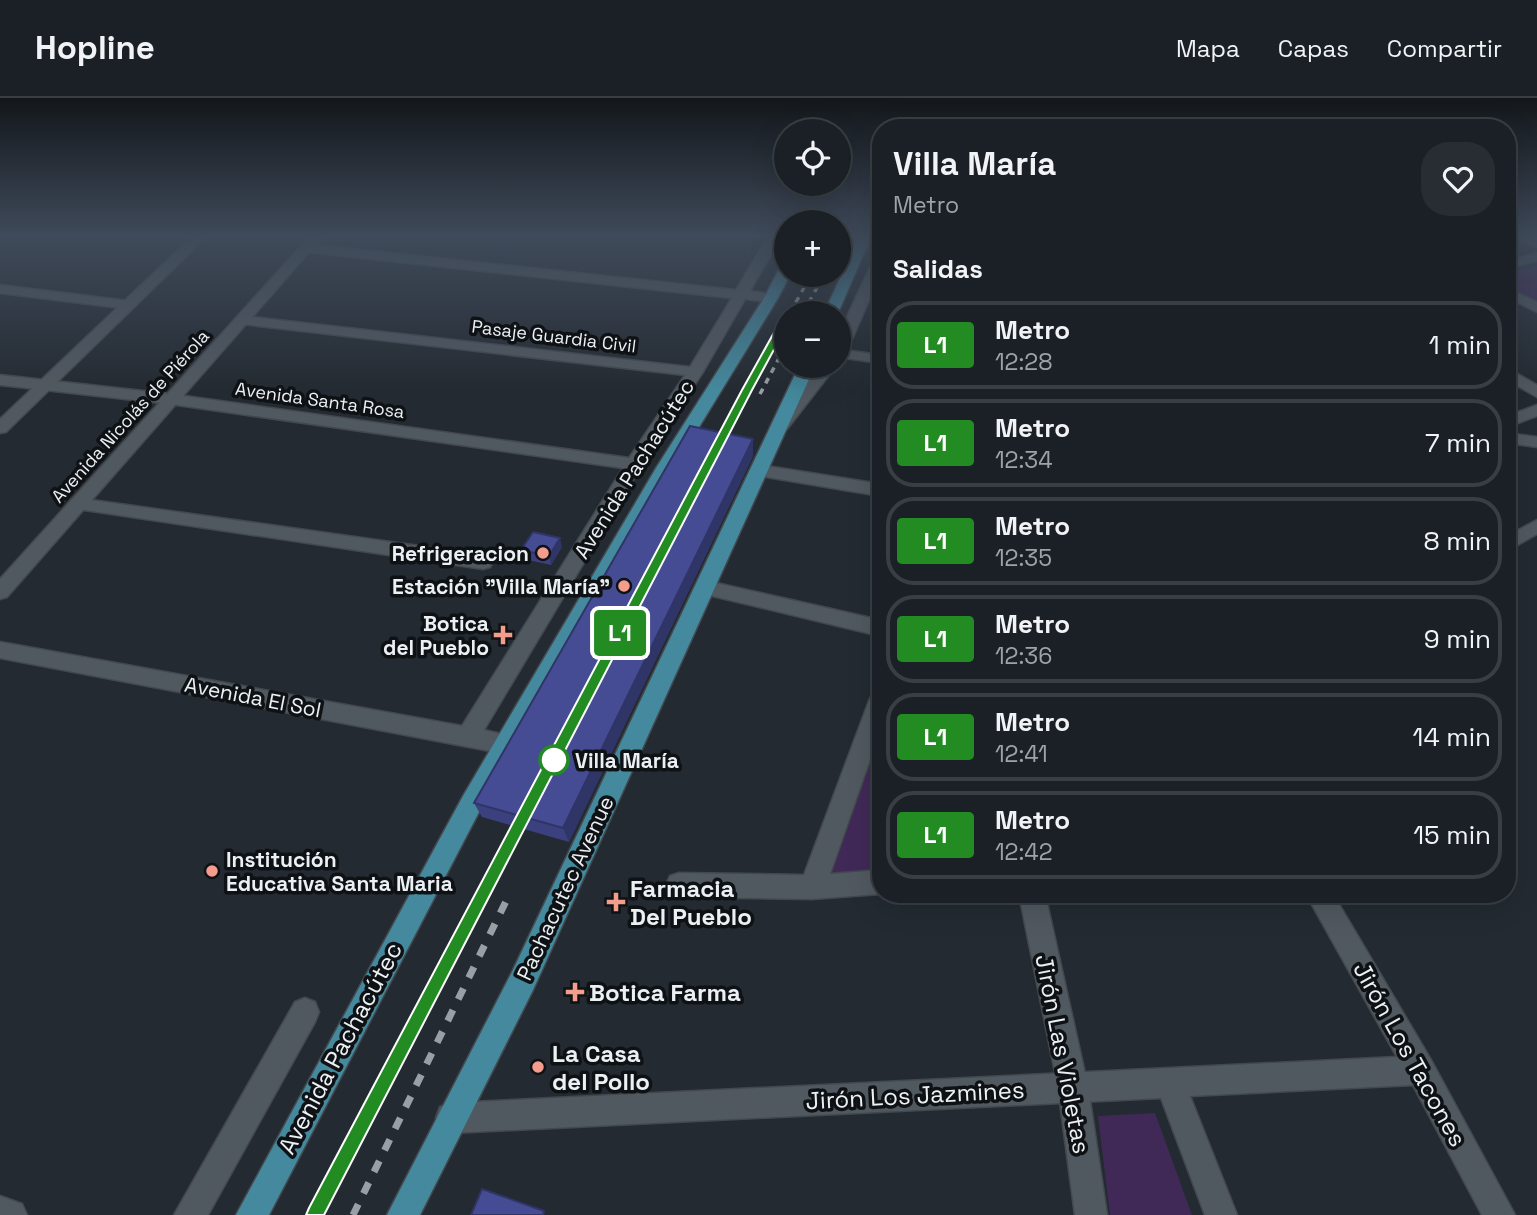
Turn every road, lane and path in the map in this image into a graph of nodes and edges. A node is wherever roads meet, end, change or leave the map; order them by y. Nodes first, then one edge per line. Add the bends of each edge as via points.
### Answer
1 (148, 287) edge
2 (271, 287) edge
3 (669, 287) edge
4 (746, 287) edge
5 (777, 287) edge
6 (0, 289) edge
7 (872, 289) edge
8 (742, 295) junction
9 (1516, 297) edge
10 (771, 298) junction
11 (129, 305) junction
12 (1537, 308) edge
13 (242, 320) junction
14 (851, 330) edge
15 (851, 355) edge
16 (872, 358) edge
17 (695, 372) junction
18 (802, 378) edge
19 (818, 378) edge
20 (1516, 379) edge
21 (0, 380) edge
22 (45, 385) junction
23 (1537, 392) edge
24 (170, 399) junction
25 (1537, 410) edge
26 (1516, 418) edge
27 (781, 425) junction
28 (0, 428) edge
29 (1516, 439) edge
30 (1537, 442) edge
31 (634, 464) junction
32 (760, 471) junction
33 (872, 489) edge
34 (77, 504) junction
35 (1537, 526) edge
36 (1516, 539) edge
37 (482, 562) dead end
38 (707, 587) junction
39 (0, 592) edge
40 (872, 626) edge
41 (0, 650) edge
42 (872, 723) edge
43 (468, 737) junction
44 (506, 744) junction
45 (872, 883) edge
46 (679, 885) dead end
47 (812, 887) junction
48 (1034, 903) edge
49 (1323, 903) edge
50 (305, 1012) dead end
51 (1421, 1070) junction
52 (1170, 1083) junction
53 (1073, 1087) junction
54 (451, 1118) junction
55 (0, 1212) edge
56 (11, 1215) edge
57 (190, 1215) edge
58 (252, 1215) edge
59 (403, 1215) edge
60 (1090, 1215) edge
61 (1221, 1215) edge
62 (1499, 1215) edge

1 - 11 street
2 - 13 street, Avenida Nicolás de Piérola
3 - 8 street
4 - 8 street, Avenida Pachacútec
5 - 10 main road
6 - 11 street
7 - 14 street
8 - 10 street
8 - 17 street, Avenida Pachacútec
9 - 12 street
10 - 44 main road via 665,468
11 - 22 street
13 - 17 street, Pasaje Guardia Civil
13 - 24 street, Avenida Nicolás de Piérola
15 - 16 street
17 - 31 street, Avenida Pachacútec
18 - 27 main road, Pachacutec Avenue
19 - 27 street
20 - 23 street
21 - 22 street, Avenida Santa Rosa
22 - 24 street, Avenida Santa Rosa
22 - 28 street
24 - 31 street, Avenida Santa Rosa
24 - 34 street, Avenida Nicolás de Piérola
25 - 26 street
27 - 32 main road, Pachacutec Avenue
29 - 30 street
31 - 43 street, Avenida Pachacútec
32 - 33 street
32 - 38 main road, Pachacutec Avenue
34 - 37 street
34 - 39 street, Avenida Nicolás de Piérola
35 - 36 street
38 - 40 street
38 - 54 main road, Pachacutec Avenue via 523,980
41 - 43 street, Avenida El Sol
42 - 47 street
43 - 44 street, Avenida El Sol
44 - 58 main road, Avenida Pachacútec
45 - 47 street
46 - 47 street
48 - 53 street, Jirón Las Violetas
49 - 51 street, Jirón Los Tacones
50 - 57 street
51 - 52 street, Jirón Los Jazmines
51 - 62 street, Jirón Los Tacones
52 - 53 street, Jirón Los Jazmines
52 - 61 street
53 - 54 street, Jirón Los Jazmines
53 - 60 street, Jirón Las Violetas
54 - 59 main road, Pachacutec Avenue
55 - 56 street

